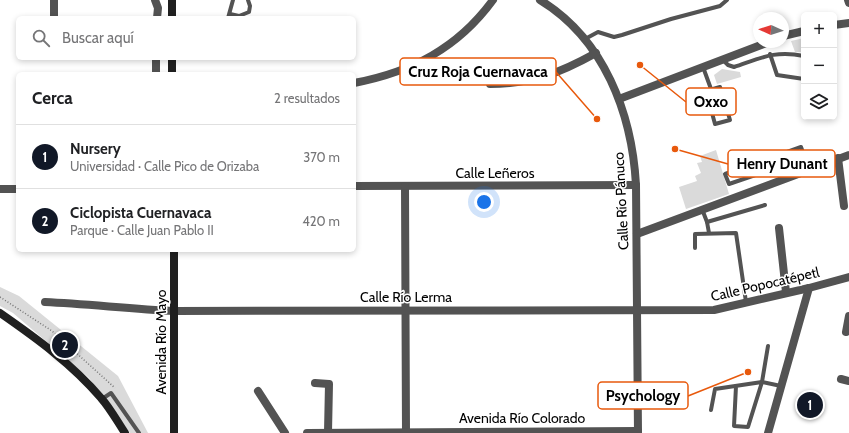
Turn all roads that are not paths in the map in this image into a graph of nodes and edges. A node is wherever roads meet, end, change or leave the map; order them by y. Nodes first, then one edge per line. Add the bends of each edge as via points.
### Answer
1 (54, 0) edge
2 (155, 0) edge
3 (172, 0) edge
4 (233, 0) edge
5 (248, 0) edge
6 (493, 0) edge
7 (540, 0) edge
8 (727, 0) edge
9 (54, 16) edge
10 (157, 16) edge
11 (172, 16) edge
12 (229, 16) edge
13 (849, 23) edge
14 (837, 25) edge
15 (801, 32) edge
16 (789, 35) edge
17 (585, 39) junction
18 (753, 48) edge
19 (748, 50) junction
20 (596, 53) junction
21 (770, 54) junction
22 (801, 56) edge
23 (156, 60) edge
24 (172, 60) edge
25 (723, 60) junction
26 (754, 60) junction
27 (703, 67) junction
28 (156, 72) edge
29 (172, 72) edge
30 (801, 79) edge
31 (356, 83) edge
32 (490, 84) dead end
33 (711, 89) junction
34 (619, 99) junction
35 (780, 155) junction
36 (849, 155) edge
37 (772, 158) junction
38 (838, 158) junction
39 (784, 164) junction
40 (776, 167) junction
41 (789, 176) junction
42 (781, 180) junction
43 (636, 185) junction
44 (356, 186) edge
45 (405, 186) junction
46 (0, 189) edge
47 (16, 189) edge
48 (765, 204) dead end
49 (844, 206) dead end
50 (702, 209) junction
51 (707, 222) junction
52 (779, 228) dead end
53 (709, 233) junction
54 (637, 234) junction
55 (695, 248) dead end
56 (174, 252) edge
57 (849, 277) edge
58 (809, 288) junction
59 (786, 292) junction
60 (45, 302) dead end
61 (746, 302) junction
62 (638, 309) junction
63 (406, 310) junction
64 (175, 311) junction
65 (0, 313) edge
66 (849, 316) edge
67 (846, 332) dead end
68 (768, 346) dead end
69 (762, 382) junction
70 (315, 384) dead end
71 (736, 386) junction
72 (781, 386) junction
73 (258, 391) dead end
74 (102, 399) junction
75 (711, 410) dead end
76 (328, 432) edge
77 (406, 432) edge
78 (638, 432) edge
79 (125, 433) edge
80 (139, 433) edge
81 (174, 433) edge
82 (284, 433) edge
83 (306, 433) edge
84 (768, 433) edge

1 - 9 street
2 - 10 street
3 - 11 street
4 - 12 lane
5 - 12 lane via 249,12 240,16
6 - 31 street via 482,16 439,53 390,75
7 - 17 street, Calle Río Pánuco via 565,18
8 - 17 lane via 720,6 622,35 614,37 598,32
13 - 14 street
15 - 16 street
17 - 20 street, Calle Río Pánuco
18 - 19 street
19 - 25 street
19 - 26 lane
20 - 32 street via 568,68 530,82
20 - 34 street, Calle Río Pánuco
21 - 22 lane
21 - 26 lane
21 - 30 lane via 777,75
23 - 28 street
24 - 29 street
25 - 26 lane via 734,67
25 - 27 street
27 - 33 lane
27 - 34 street
33 - 33 lane via 706,91 715,124 730,120 720,87
34 - 43 street, Calle Río Pánuco via 628,128
35 - 37 lane
35 - 39 lane
35 - 39 lane via 801,147 805,158
36 - 38 street
37 - 40 lane
37 - 40 lane via 725,174 729,184
38 - 41 street
38 - 49 street
39 - 40 lane
39 - 41 lane
40 - 42 lane
41 - 42 street
42 - 50 street
43 - 45 street, Calle Leñeros
43 - 54 street, Calle Río Pánuco
44 - 45 street, Calle Leñeros
45 - 63 street
46 - 47 street
48 - 51 lane
50 - 51 lane
50 - 54 street
51 - 53 lane
52 - 59 street
53 - 55 lane via 695,234
53 - 61 lane via 736,232
54 - 62 street, Calle Río Pánuco
56 - 64 street, Avenida Río Mayo
57 - 58 street, Calle Popocatépetl
58 - 59 street, Calle Popocatépetl
58 - 72 street
59 - 61 street, Calle Popocatépetl
60 - 64 street, Calle Río Lerma
61 - 62 street, Calle Popocatépetl via 714,310
62 - 63 street, Calle Río Lerma
62 - 78 street, Calle Río Pánuco
63 - 64 street, Calle Río Lerma
63 - 77 street
64 - 81 street, Avenida Río Mayo
65 - 74 street via 54,353 81,376
66 - 67 street
68 - 69 lane
69 - 71 lane
69 - 71 lane via 748,427 734,426
69 - 72 lane
70 - 76 street via 329,384
71 - 75 lane via 715,389
72 - 84 street
73 - 82 street
74 - 79 street
74 - 80 lane via 111,394
76 - 77 street, Avenida Río Colorado
76 - 83 street, Avenida Río Colorado
77 - 78 street, Avenida Río Colorado

